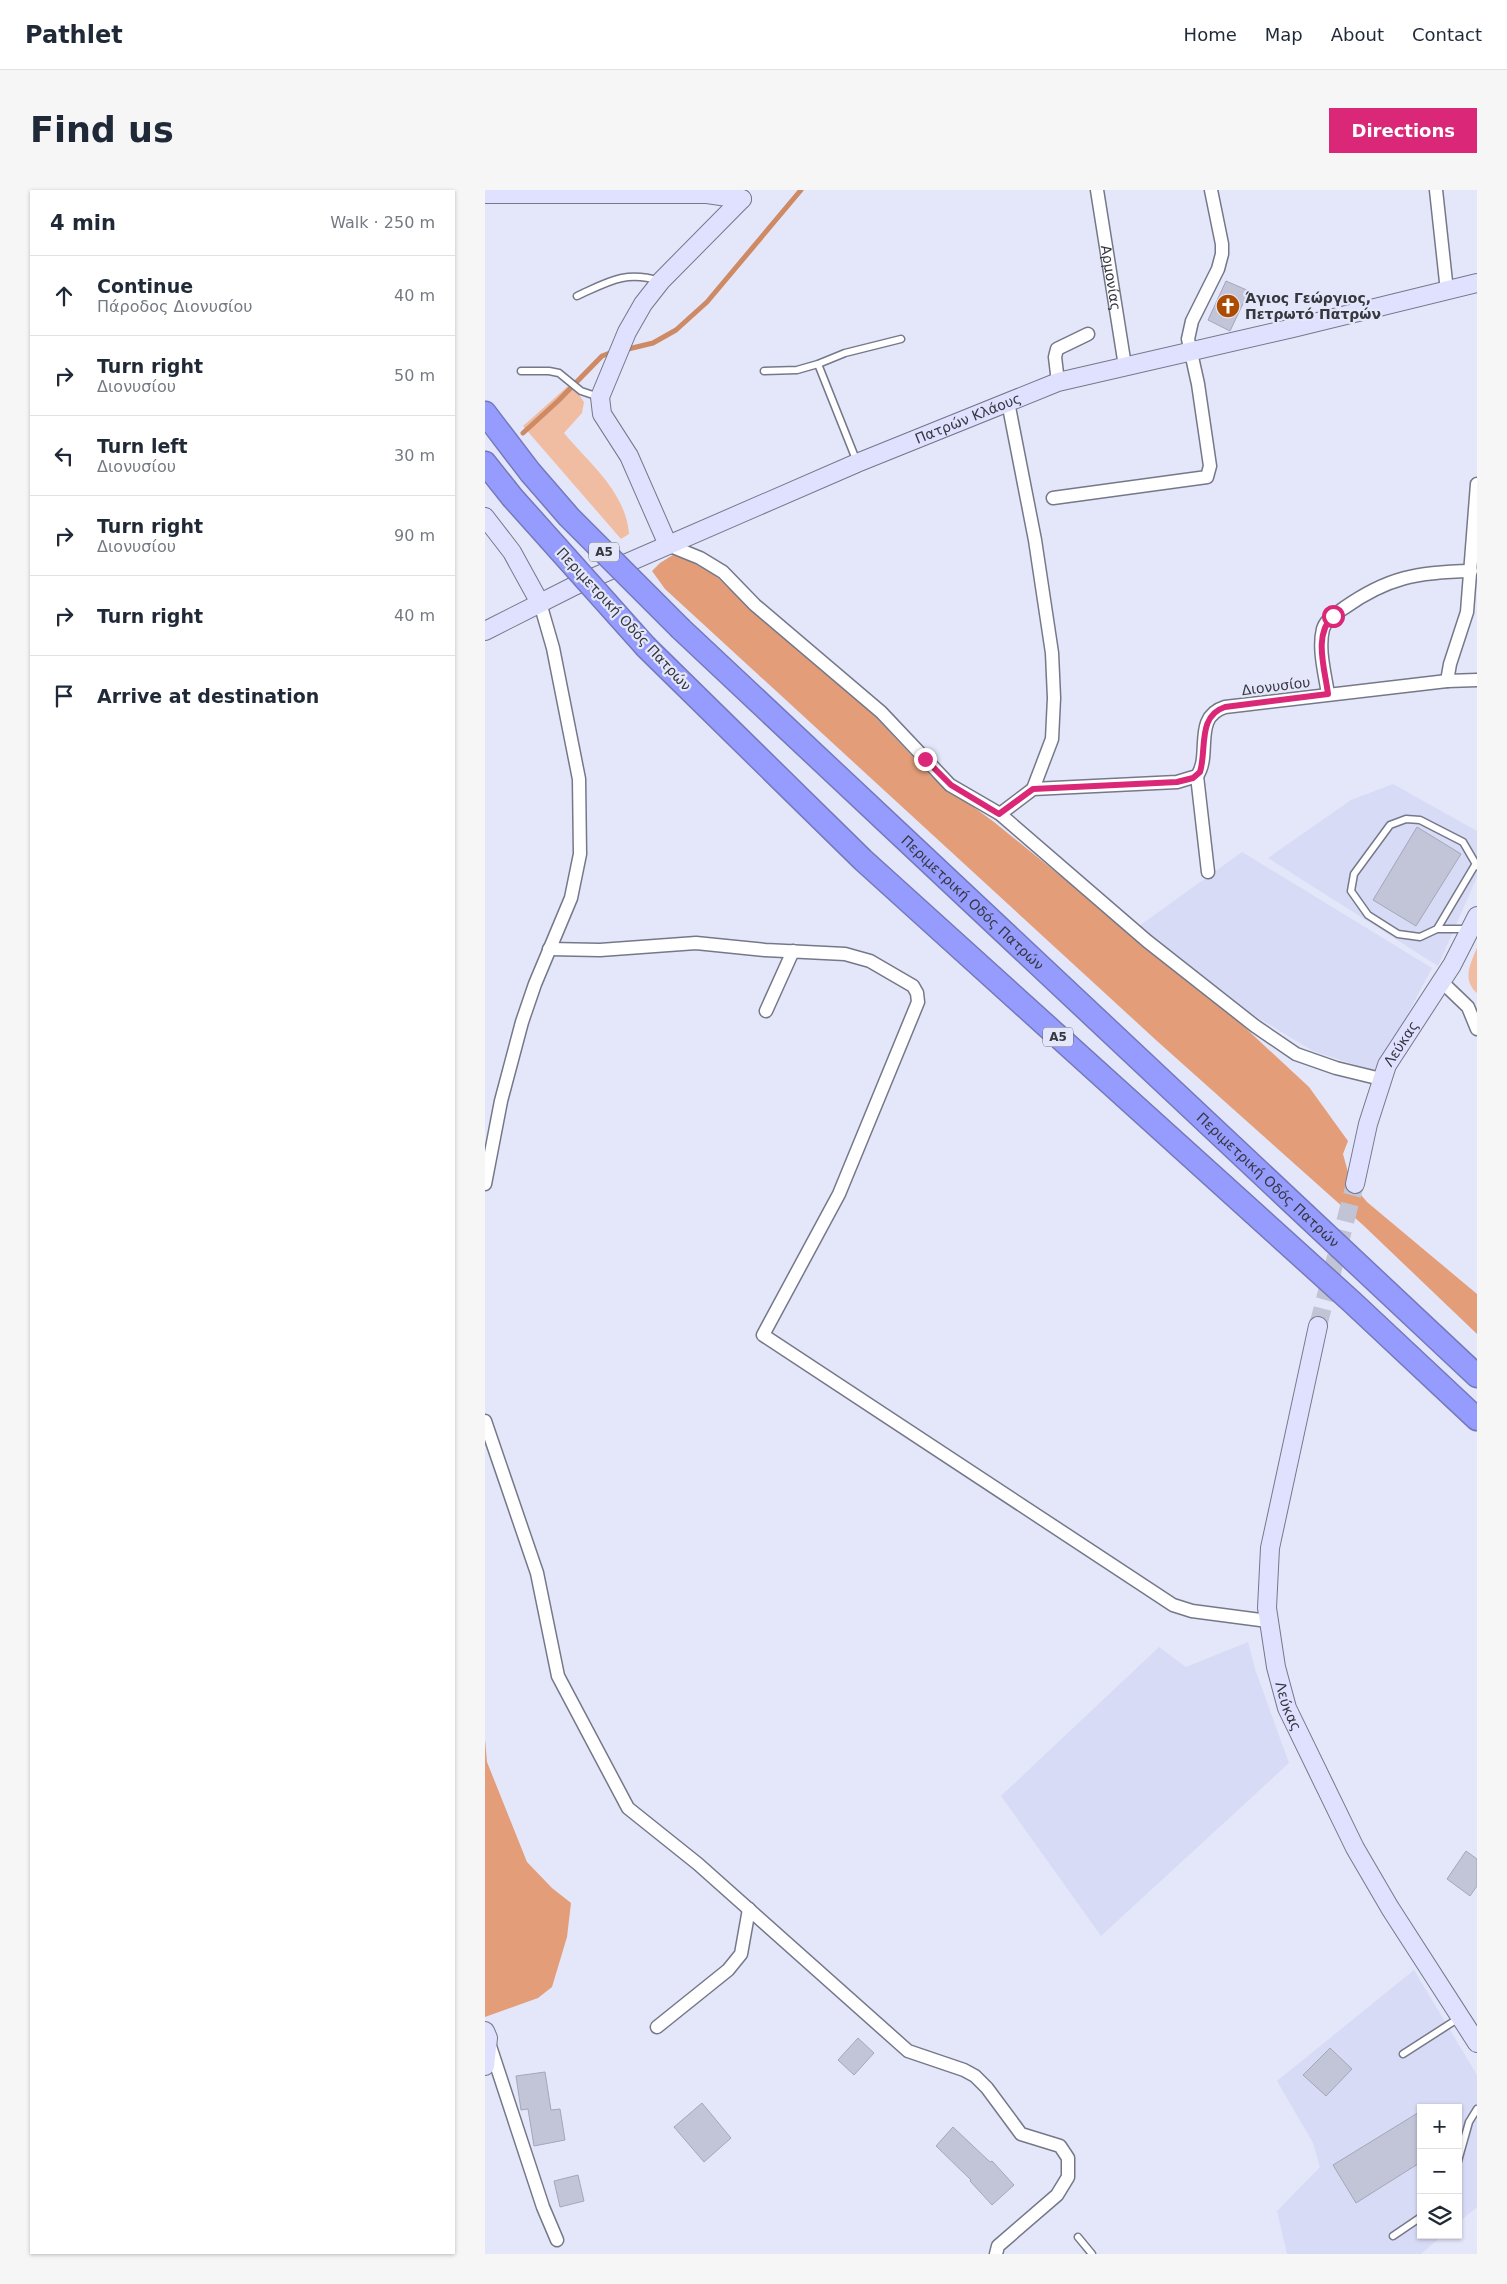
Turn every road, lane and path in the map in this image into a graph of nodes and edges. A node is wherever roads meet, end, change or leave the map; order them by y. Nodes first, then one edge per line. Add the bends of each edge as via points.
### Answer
1 (1097, 190) edge
2 (1211, 190) edge
3 (1435, 190) edge
4 (485, 194) edge
5 (745, 194) edge
6 (661, 281) junction
7 (1477, 283) edge
8 (1447, 291) junction
9 (577, 296) dead end
10 (1088, 334) dead end
11 (901, 339) dead end
12 (1190, 351) junction
13 (818, 364) junction
14 (1125, 366) junction
15 (521, 371) dead end
16 (764, 371) dead end
17 (1058, 382) junction
18 (600, 397) junction
19 (1008, 402) junction
20 (485, 413) edge
21 (485, 462) edge
22 (857, 463) junction
23 (1477, 484) edge
24 (1053, 498) dead end
25 (485, 517) edge
26 (668, 545) junction
27 (1471, 571) junction
28 (540, 603) junction
29 (485, 631) edge
30 (1447, 680) junction
31 (1477, 680) edge
32 (1328, 694) junction
33 (1197, 776) junction
34 (1033, 789) junction
35 (999, 814) junction
36 (1476, 866) edge
37 (1208, 872) dead end
38 (1474, 922) edge
39 (1437, 929) junction
40 (549, 949) junction
41 (793, 951) junction
42 (1442, 982) junction
43 (766, 1012) dead end
44 (1477, 1029) edge
45 (1381, 1080) junction
46 (485, 1184) edge
47 (1355, 1184) tunnel mouth
48 (1318, 1326) tunnel mouth
49 (1477, 1376) edge
50 (1477, 1420) edge
51 (485, 1421) edge
52 (1268, 1621) junction
53 (749, 1909) junction
54 (1459, 2018) junction
55 (657, 2027) dead end
56 (486, 2035) edge
57 (1477, 2043) edge
58 (1403, 2054) dead end
59 (485, 2066) edge
60 (1477, 2109) edge
61 (1461, 2149) edge
62 (1417, 2220) edge
63 (1393, 2236) dead end
64 (1077, 2237) dead end
65 (557, 2240) dead end
66 (996, 2254) edge
67 (1092, 2254) edge

1 - 14 street, Αρμονίας
2 - 12 street via 1222,254 1192,321 1188,339
3 - 8 street
4 - 5 street
5 - 6 street
6 - 9 lane via 635,275 619,277
6 - 18 street via 627,332
7 - 8 street, Πατρών Κλάους
8 - 12 street, Πατρών Κλάους
10 - 17 street via 1057,349
11 - 13 lane via 845,353
12 - 14 street, Πατρών Κλάους
12 - 24 street via 1210,466 1207,477
13 - 16 lane via 797,370
13 - 22 lane
14 - 17 street, Πατρών Κλάους
15 - 18 lane via 555,371 581,391
17 - 19 street, Πατρών Κλάους
18 - 26 street via 602,414 629,456
19 - 22 street, Πατρών Κλάους
19 - 34 street via 1035,540 1052,653 1054,698 1051,740
20 - 49 highway, Περιμετρική Οδός Πατρών / Α5, bridge via 569,516 681,629
21 - 50 highway, Περιμετρική Οδός Πατρών / Α5, bridge via 512,497 646,647 863,860
22 - 26 street, Πατρών Κλάους
23 - 27 street
25 - 28 street via 512,552
26 - 28 street, Πατρών Κλάους
26 - 35 street via 723,572 755,605 881,712 940,776
27 - 30 street via 1465,623
27 - 32 street via 1418,574 1384,584 1333,616 1322,635
28 - 29 street, Πατρών Κλάους
28 - 40 street via 576,760 581,803 576,882
30 - 31 street, Διονυσίου
30 - 32 street, Διονυσίου
32 - 33 street, Διονυσίου via 1225,707 1215,712 1205,728 1203,762
33 - 34 street via 1177,782
33 - 37 street
34 - 35 street
35 - 45 street via 1147,941 1255,1026 1291,1050 1315,1061
36 - 39 lane
36 - 39 lane via 1463,842 1420,820 1406,819 1389,825 1353,874 1351,891 1368,915 1398,934 1420,936
38 - 39 lane
38 - 42 street, Λεύκας
40 - 41 street via 600,950 696,943
40 - 46 street via 522,1022
41 - 43 street
41 - 52 street via 845,954 870,961 913,986 918,1002 839,1194 763,1335 1173,1605 1192,1611
42 - 44 street via 1468,1007
42 - 45 street, Λεύκας via 1394,1053
45 - 47 street, Λεύκας
48 - 52 street, Λεύκας via 1273,1531 1267,1572
51 - 53 street via 537,1572 558,1676 579,1720 627,1808
52 - 54 street, Λεύκας via 1287,1708 1328,1794 1369,1873
53 - 55 street via 741,1954 729,1970
53 - 66 street via 908,2051 969,2073 987,2088 1021,2134 1060,2146 1068,2158 1068,2177 1057,2195 998,2246
54 - 57 street, Λεύκας
54 - 58 lane
56 - 59 street
56 - 65 street
60 - 61 lane via 1469,2122
62 - 63 lane
64 - 67 lane

